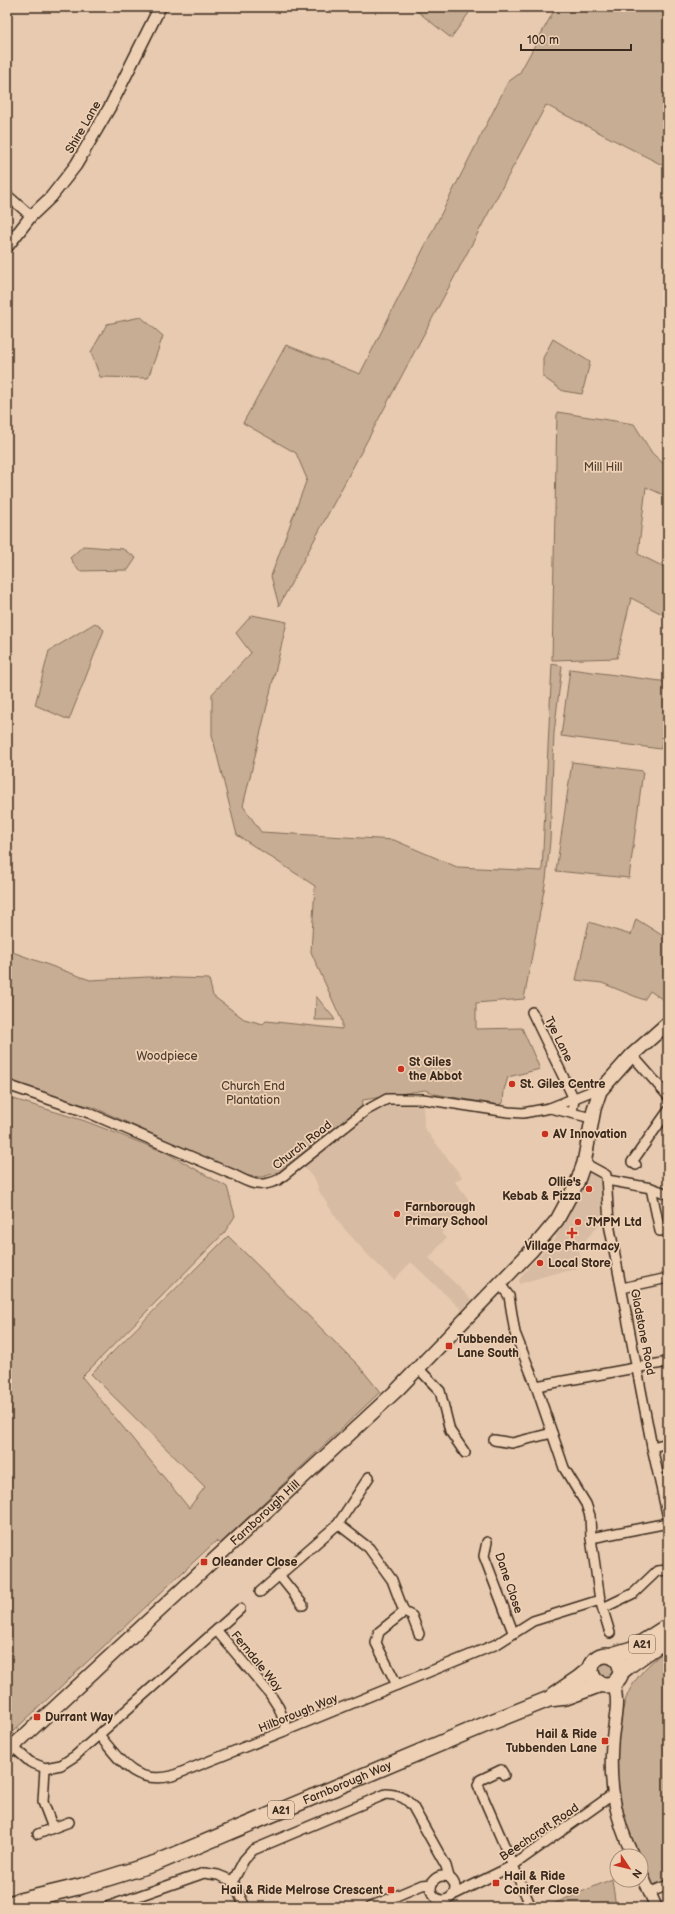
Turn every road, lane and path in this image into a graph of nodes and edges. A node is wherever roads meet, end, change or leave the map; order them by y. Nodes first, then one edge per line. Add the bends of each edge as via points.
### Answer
1 (160, 7) edge
2 (7, 195) edge
3 (31, 216) junction
4 (7, 247) edge
5 (532, 1012) dead end
6 (668, 1023) edge
7 (632, 1055) junction
8 (7, 1085) edge
9 (600, 1091) junction
10 (668, 1096) edge
11 (574, 1099) junction
12 (550, 1108) junction
13 (668, 1111) edge
14 (572, 1113) junction
15 (592, 1118) junction
16 (584, 1163) junction
17 (636, 1164) dead end
18 (607, 1180) junction
19 (650, 1188) junction
20 (668, 1194) edge
21 (668, 1230) edge
22 (668, 1278) edge
23 (500, 1284) junction
24 (622, 1288) junction
25 (668, 1362) edge
26 (418, 1368) junction
27 (638, 1368) junction
28 (536, 1386) junction
29 (552, 1433) junction
30 (494, 1440) dead end
31 (668, 1443) edge
32 (652, 1447) junction
33 (465, 1453) dead end
34 (369, 1477) dead end
35 (668, 1518) edge
36 (668, 1523) edge
37 (338, 1524) junction
38 (591, 1538) junction
39 (487, 1542) dead end
40 (668, 1570) edge
41 (279, 1576) junction
42 (260, 1592) dead end
43 (602, 1604) junction
44 (303, 1605) dead end
45 (240, 1609) dead end
46 (404, 1612) junction
47 (668, 1626) edge
48 (217, 1631) junction
49 (514, 1632) junction
50 (610, 1633) dead end
51 (419, 1634) dead end
52 (668, 1638) edge
53 (612, 1656) junction
54 (591, 1668) junction
55 (612, 1680) junction
56 (398, 1685) junction
57 (549, 1699) junction
58 (287, 1730) junction
59 (98, 1734) junction
60 (10, 1749) edge
61 (45, 1768) junction
62 (504, 1775) dead end
63 (612, 1795) junction
64 (70, 1822) dead end
65 (53, 1828) junction
66 (38, 1834) dead end
67 (630, 1848) edge
68 (512, 1866) junction
69 (449, 1877) junction
70 (233, 1880) junction
71 (432, 1884) junction
72 (668, 1885) edge
73 (649, 1888) edge
74 (651, 1892) junction
75 (455, 1894) junction
76 (7, 1904) edge
77 (440, 1904) edge
78 (108, 1907) edge
79 (245, 1907) edge
80 (370, 1907) edge
81 (531, 1907) edge
82 (656, 1907) edge

1 - 3 street, Shire Lane via 111,104 76,165 51,197
2 - 3 street
3 - 4 street, Shire Lane
5 - 11 street, Tye Lane
6 - 7 main road
7 - 9 main road
7 - 10 street
8 - 12 street, Church Road via 89,1113 250,1184 266,1185 278,1180 365,1111 387,1099 423,1099 523,1113
9 - 11 street, Church Road via 592,1091
9 - 15 main road, Farnborough Hill
11 - 12 street, Church Road
11 - 14 street
12 - 14 street, Church Road
13 - 17 street via 632,1162
14 - 15 street, Church Road
15 - 16 main road, Farnborough Hill
16 - 18 street via 604,1172
16 - 23 main road, Farnborough Hill via 571,1195 555,1223
18 - 19 street
18 - 24 street, Gladstone Road via 609,1224
19 - 20 street
19 - 21 street via 660,1231
22 - 24 street
23 - 26 main road, Farnborough Hill
23 - 28 street via 510,1296 515,1333
24 - 27 street, Gladstone Road
25 - 27 street
26 - 33 street via 440,1391 450,1431
26 - 60 main road, Farnborough Hill via 398,1390
27 - 28 street
27 - 32 street, Gladstone Road
28 - 29 street
29 - 30 street via 512,1443
29 - 38 street via 564,1468 586,1504 590,1516
31 - 32 street
32 - 35 street, Gladstone Road
34 - 37 street
36 - 38 street
37 - 41 street
37 - 46 street via 369,1548 392,1580
38 - 43 street
39 - 49 street, Dane Close via 484,1556
40 - 43 street, Hilborough Way via 656,1571 634,1593
41 - 42 street
41 - 44 street
43 - 49 street, Hilborough Way via 533,1621
43 - 50 street
45 - 48 street
46 - 51 street via 412,1616
46 - 56 street via 379,1632 376,1643
47 - 53 highway, A21 via 632,1649
48 - 58 street, Ferndale Way via 270,1694
48 - 59 street
49 - 56 street, Hilborough Way via 497,1644
52 - 55 highway, Farnborough Way / A21
53 - 54 highway via 598,1656
53 - 55 highway via 620,1662
54 - 55 highway via 593,1678
54 - 57 highway, Farnborough Way / A21
55 - 57 highway, Farnborough Way / A21 via 566,1697
55 - 63 street via 617,1695 612,1744
56 - 58 street, Hilborough Way
57 - 76 highway, Farnborough Way / A21 via 156,1862 82,1886
58 - 59 street, Hilborough Way via 178,1774 154,1778 130,1770
59 - 61 street via 65,1763
60 - 61 street
61 - 65 street via 43,1797
62 - 68 street via 501,1770 480,1780 478,1785
63 - 67 street
63 - 68 street, Beechcroft Road
64 - 65 street
65 - 66 street
68 - 75 street, Beechcroft Road
68 - 81 street
69 - 70 street via 446,1866 408,1800 398,1795 386,1794 254,1850 244,1860
69 - 71 street via 442,1876
69 - 75 street via 454,1882
70 - 78 street via 204,1873
70 - 79 street
71 - 77 street via 431,1890
71 - 80 street via 422,1885
72 - 74 street
73 - 74 street
74 - 82 street
75 - 77 street

